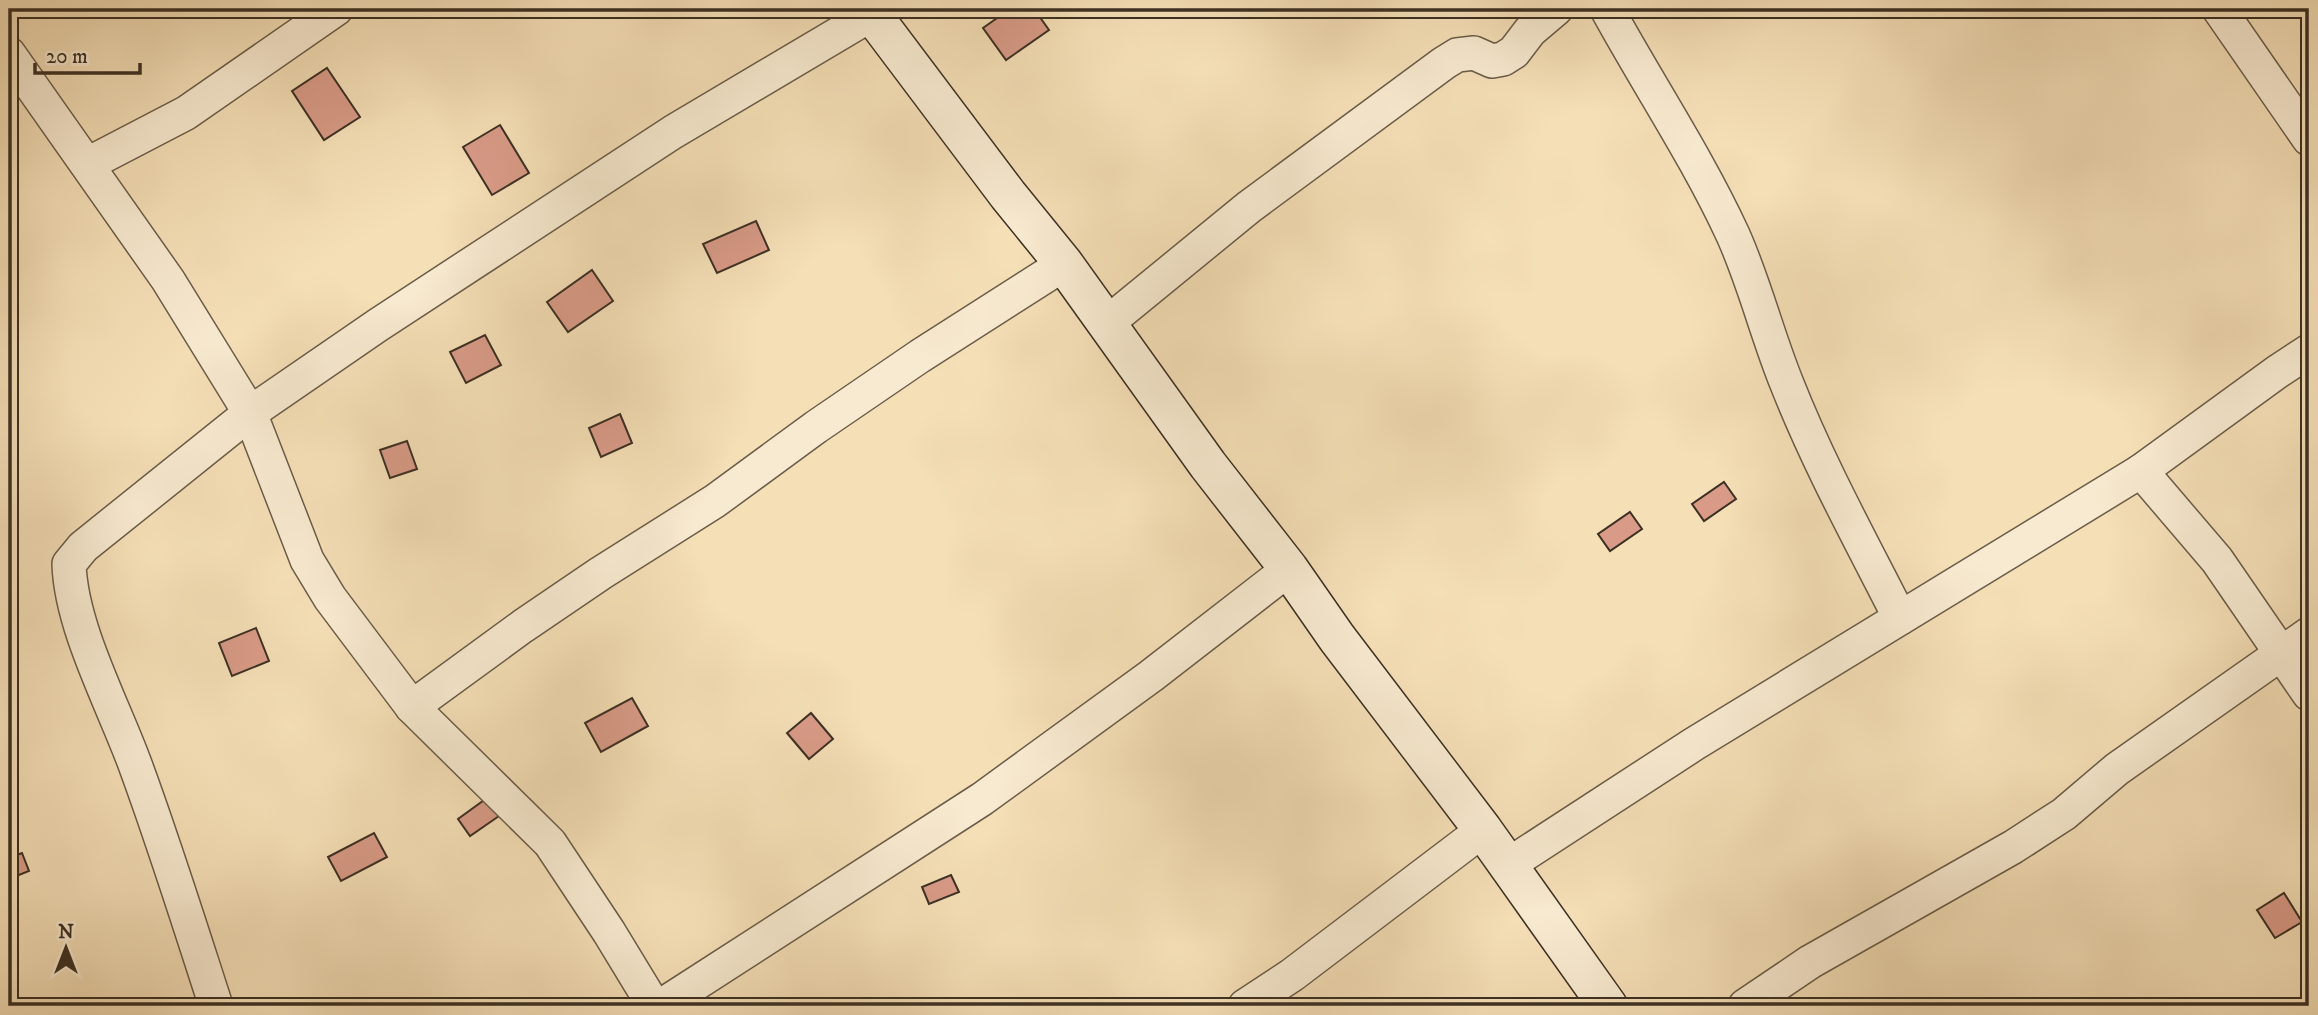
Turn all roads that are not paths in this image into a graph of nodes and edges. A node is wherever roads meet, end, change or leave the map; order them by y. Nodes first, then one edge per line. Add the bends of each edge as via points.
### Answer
1 (336, 9) edge
2 (1556, 9) edge
3 (1607, 9) edge
4 (2219, 9) edge
5 (870, 11) edge
6 (9, 54) edge
7 (2309, 139) edge
8 (88, 164) junction
9 (1064, 264) junction
10 (1106, 324) junction
11 (2309, 351) edge
12 (250, 413) junction
13 (2141, 471) junction
14 (1289, 569) junction
15 (1900, 618) junction
16 (2309, 634) edge
17 (2280, 652) junction
18 (2309, 694) edge
19 (412, 707) junction
20 (1483, 830) junction
21 (1508, 865) junction
22 (216, 1006) edge
23 (654, 1006) edge
24 (661, 1006) edge
25 (1245, 1006) edge
26 (1608, 1006) edge
27 (1745, 1006) edge

1 - 8 street via 186,113
2 - 10 street via 1503,58 1492,61 1474,53 1444,62 1249,207
3 - 15 street via 1711,189 1820,458
4 - 7 street
5 - 9 street
5 - 12 street via 673,132
6 - 8 street
8 - 12 street via 168,280
9 - 10 street
9 - 19 street via 919,356
10 - 14 street
11 - 13 street
12 - 19 street via 307,560
12 - 22 street via 83,547 69,564 70,585 91,654 136,765
13 - 15 street
13 - 17 street via 2217,560
14 - 20 street
14 - 24 street via 982,799
15 - 21 street
16 - 17 street
17 - 18 street
17 - 27 street via 2117,769 2064,814 1810,962
19 - 23 street via 550,844
20 - 21 street
20 - 25 street
21 - 26 street

